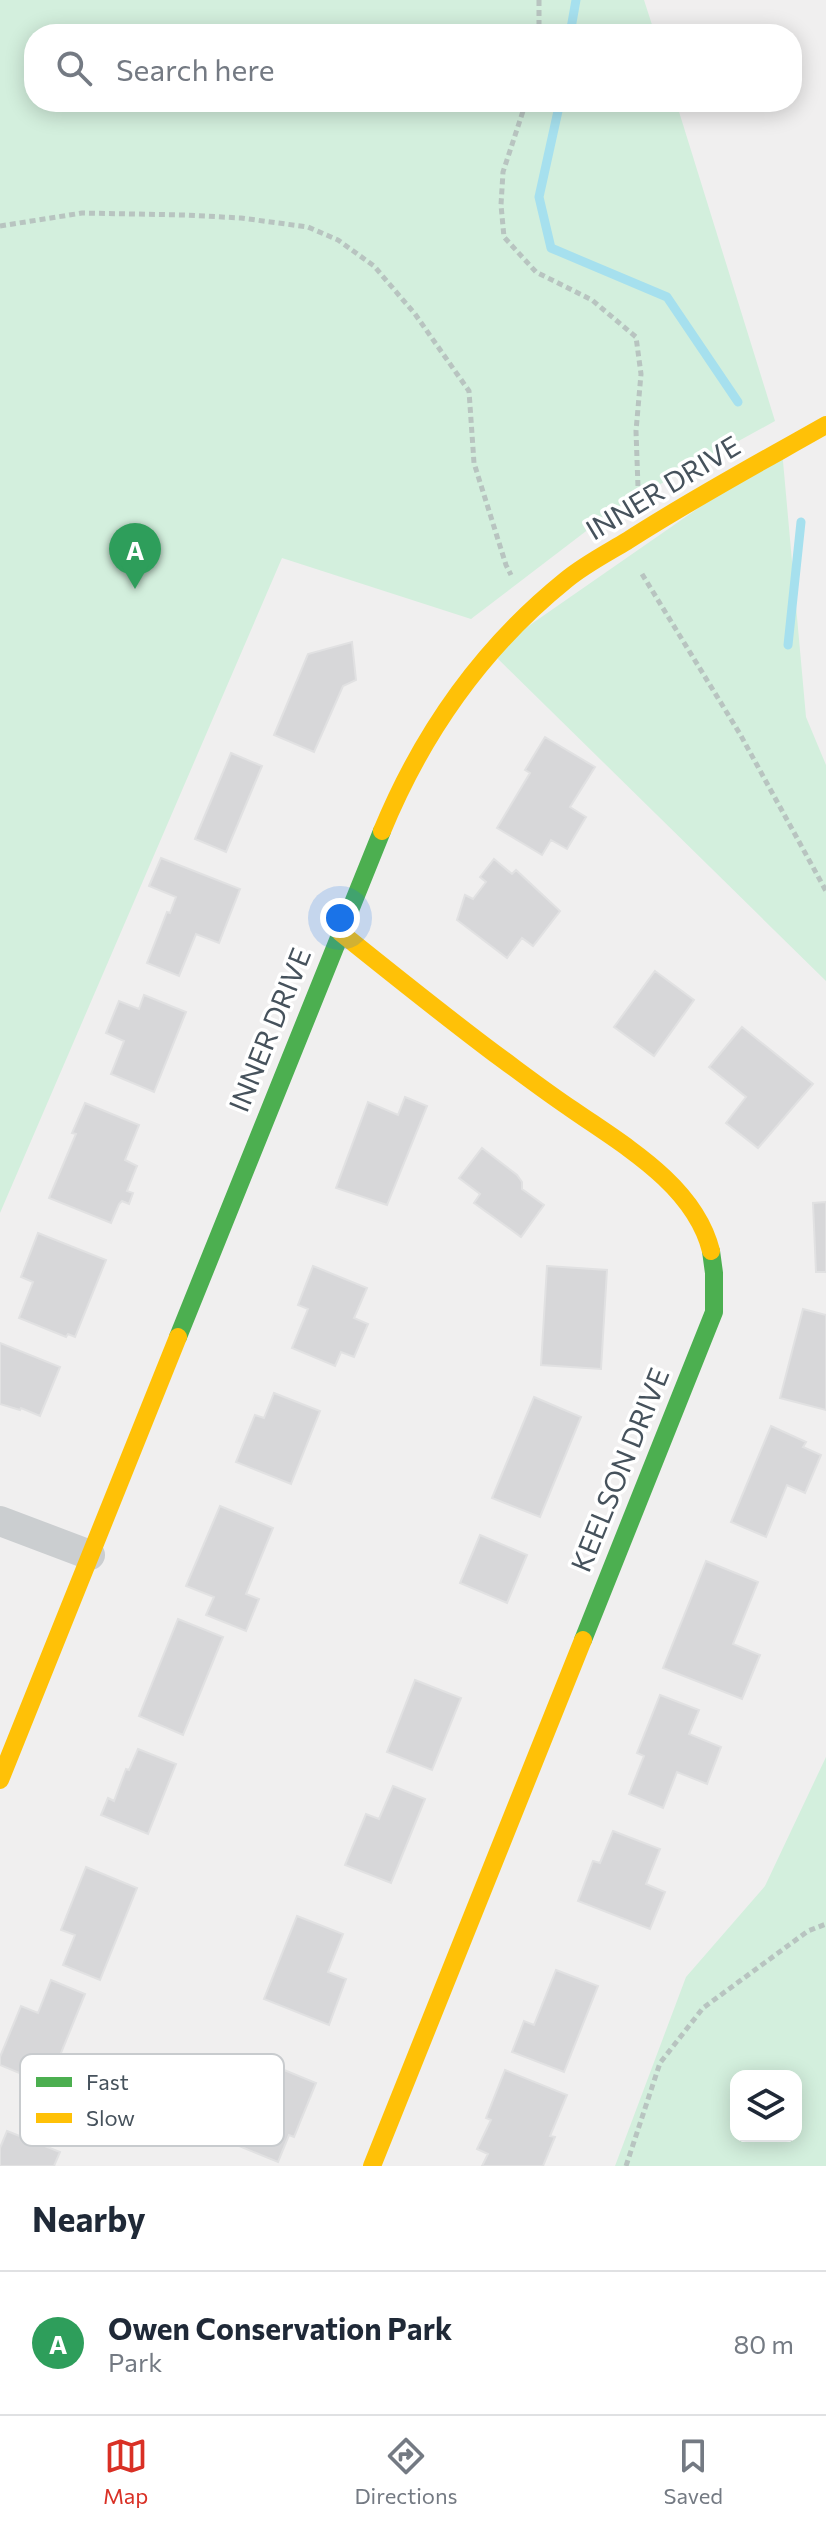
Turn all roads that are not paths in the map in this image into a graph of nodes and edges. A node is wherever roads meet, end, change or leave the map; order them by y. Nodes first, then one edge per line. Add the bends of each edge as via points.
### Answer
1 (826, 425) edge
2 (340, 932) junction
3 (0, 1521) edge
4 (90, 1555) junction
5 (0, 1780) edge
6 (372, 2166) edge

1 - 2 street, INNER DRIVE via 623,542 529,612 479,665 429,734 401,785
2 - 4 street, INNER DRIVE
2 - 6 street, KEELSON DRIVE via 472,1038 664,1178 695,1213 709,1242 716,1287 714,1312
3 - 4 street
4 - 5 street, INNER DRIVE

